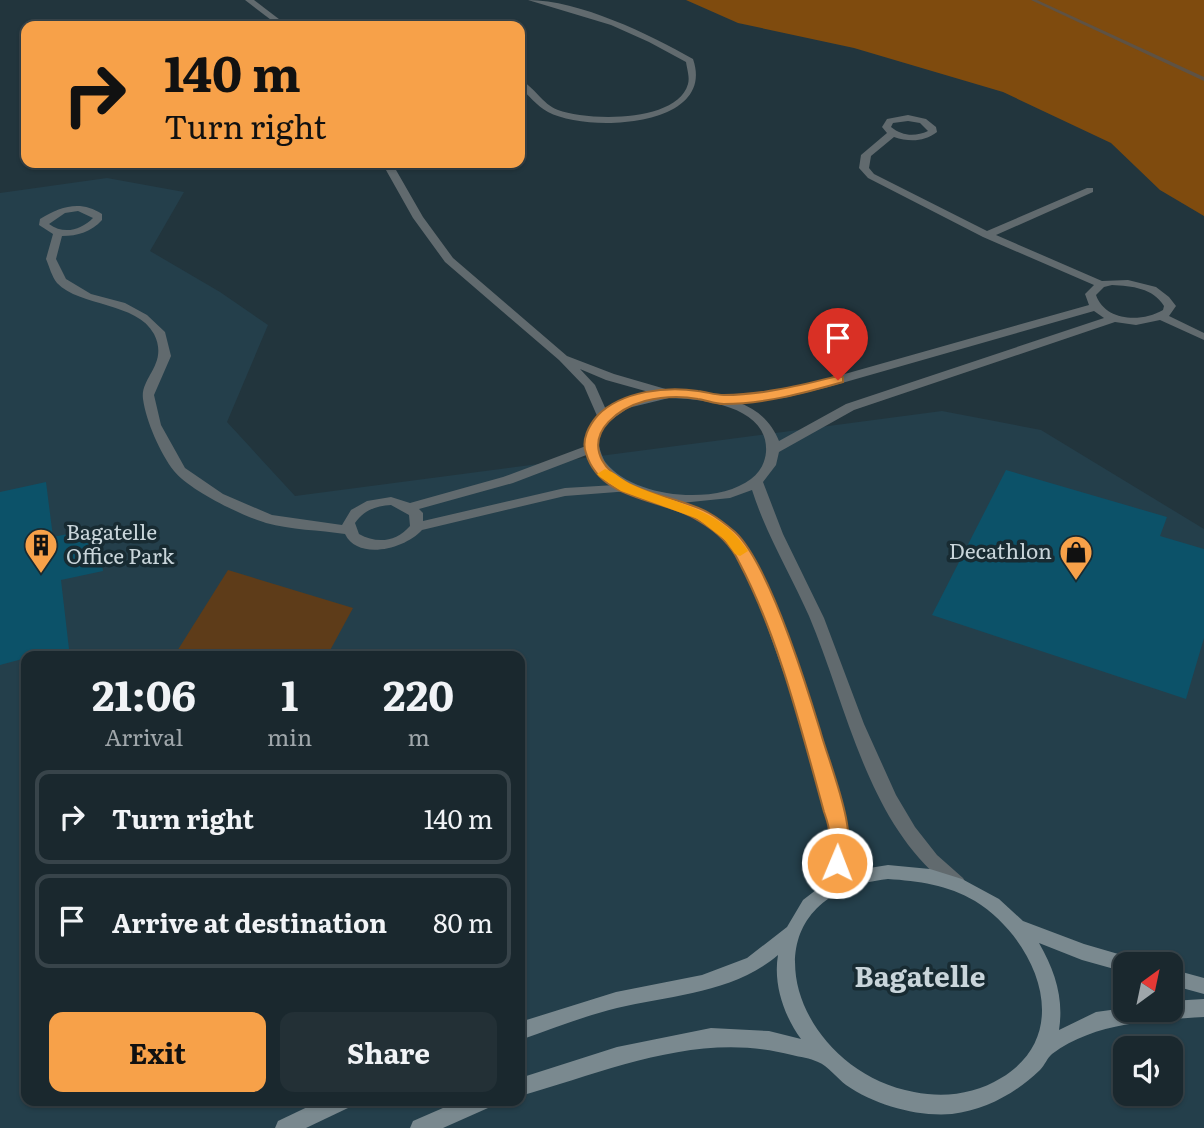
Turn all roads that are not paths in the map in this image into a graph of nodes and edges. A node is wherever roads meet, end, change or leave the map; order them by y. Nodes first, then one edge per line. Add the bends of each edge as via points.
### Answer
1 (249, 0) edge
2 (270, 0) edge
3 (532, 0) edge
4 (257, 5) junction
5 (278, 21) edge
6 (525, 87) edge
7 (893, 134) dead end
8 (390, 168) edge
9 (1090, 190) dead end
10 (58, 233) junction
11 (987, 235) junction
12 (1101, 284) junction
13 (1095, 307) junction
14 (1163, 317) junction
15 (1115, 318) junction
16 (1204, 337) edge
17 (563, 358) junction
18 (669, 394) junction
19 (722, 400) junction
20 (604, 418) junction
21 (591, 449) junction
22 (774, 449) junction
23 (756, 481) junction
24 (626, 488) junction
25 (653, 498) junction
26 (410, 507) junction
27 (417, 527) junction
28 (349, 530) junction
29 (959, 884) junction
30 (826, 891) junction
31 (1020, 928) junction
32 (791, 933) junction
33 (1113, 961) edge
34 (1183, 980) edge
35 (1204, 986) edge
36 (1204, 1008) edge
37 (1183, 1009) edge
38 (1113, 1018) edge
39 (525, 1029) edge
40 (1044, 1048) junction
41 (822, 1054) junction
42 (525, 1085) edge
43 (331, 1106) edge
44 (470, 1106) edge
45 (285, 1128) edge
46 (420, 1128) edge

1 - 4 street
2 - 4 street
3 - 6 street via 633,29 690,61 694,71 690,90 677,103 657,115 614,121 583,120 551,110
4 - 5 street
7 - 11 street via 866,155 864,168 871,176
8 - 17 street via 449,260
9 - 11 street
10 - 10 street via 44,225 54,213 79,208 97,214 91,226
10 - 28 street via 51,259 61,281 87,296 121,305 159,332 165,356 148,395 155,425 180,470 218,497 269,519
11 - 12 street
12 - 13 street via 1090,294
12 - 14 street via 1124,282 1160,293 1170,306
13 - 15 street
13 - 19 street via 784,394
14 - 15 street via 1141,321
14 - 16 street
15 - 22 street via 850,407
17 - 18 street
17 - 20 street via 589,385
18 - 19 street
18 - 20 street via 643,397
19 - 22 street via 759,420
20 - 21 street via 593,433
21 - 24 street via 605,474
21 - 26 street via 508,480
22 - 23 street via 766,472
23 - 25 street via 712,499
23 - 29 street via 764,509 817,618 874,768 912,835 942,872
24 - 25 street
24 - 27 street via 565,492
25 - 30 street via 703,516 730,537 746,558 763,595 804,708 839,831 837,863
26 - 27 street via 418,519
26 - 28 street via 391,501 368,505 352,516
27 - 28 street via 405,539 382,545 360,542
29 - 30 main road via 924,874 888,872 855,877
29 - 31 main road via 993,903
30 - 32 main road via 805,909
31 - 33 main road
31 - 40 main road via 1041,959 1051,988 1052,1019
32 - 39 main road via 754,964
32 - 41 main road via 785,960 787,992 800,1024
34 - 35 main road
36 - 37 main road
38 - 40 main road via 1096,1021
40 - 41 main road via 1026,1073 998,1092 966,1102 929,1104 892,1097
41 - 42 main road via 769,1040 711,1037 617,1056
43 - 45 main road
44 - 46 main road

